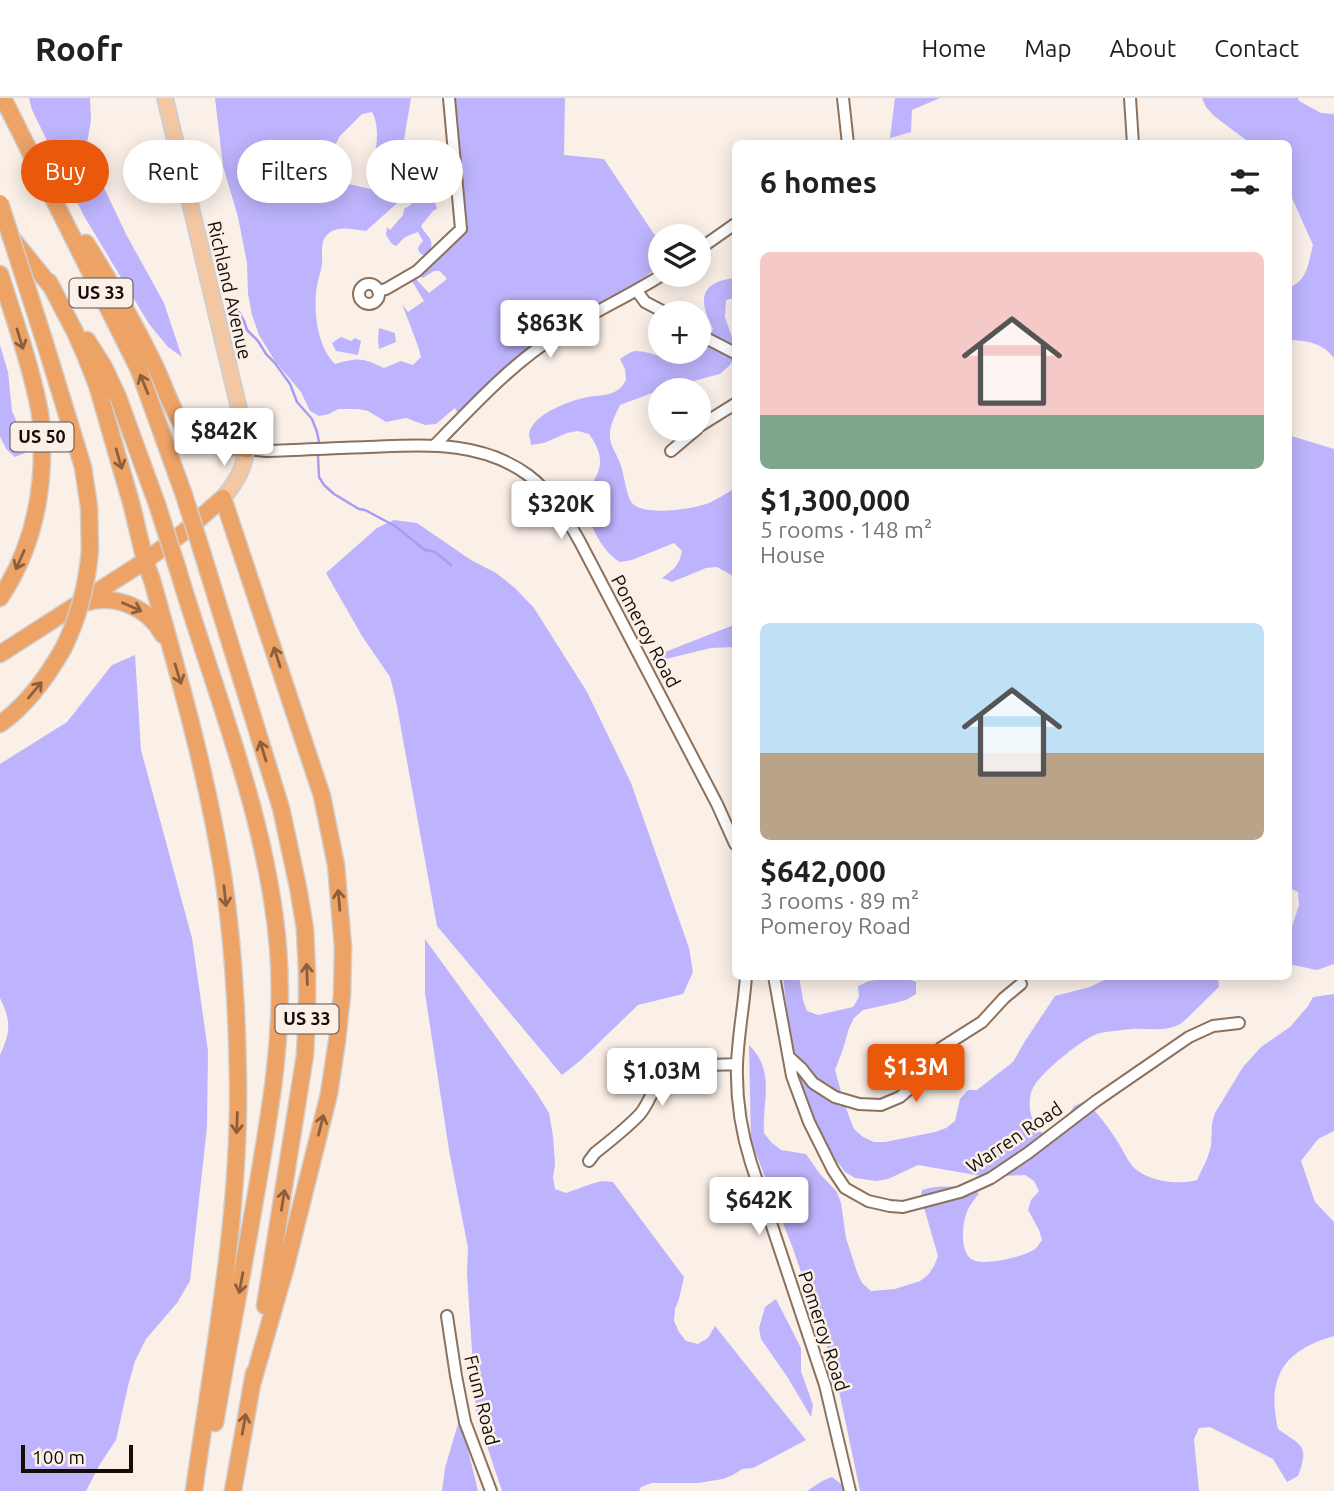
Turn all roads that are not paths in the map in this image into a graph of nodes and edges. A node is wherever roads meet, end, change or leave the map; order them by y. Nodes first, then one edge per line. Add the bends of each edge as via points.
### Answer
1 (3, 98) edge
2 (165, 98) edge
3 (449, 98) edge
4 (843, 98) edge
5 (1130, 98) edge
6 (20, 134) junction
7 (848, 140) edge
8 (1133, 140) edge
9 (0, 203) edge
10 (0, 223) edge
11 (732, 226) edge
12 (711, 241) edge
13 (0, 274) edge
14 (49, 282) junction
15 (648, 284) edge
16 (379, 291) dead end
17 (637, 291) junction
18 (648, 304) edge
19 (711, 341) edge
20 (732, 351) edge
21 (732, 406) edge
22 (711, 419) edge
23 (682, 441) edge
24 (435, 445) junction
25 (247, 449) junction
26 (671, 451) dead end
27 (223, 498) junction
28 (145, 561) junction
29 (0, 598) edge
30 (75, 606) junction
31 (171, 649) junction
32 (0, 654) edge
33 (0, 724) edge
34 (732, 837) edge
35 (746, 980) edge
36 (775, 980) edge
37 (1021, 984) dead end
38 (1239, 1023) dead end
39 (789, 1057) junction
40 (737, 1064) junction
41 (589, 1161) dead end
42 (447, 1316) dead end
43 (253, 1381) junction
44 (194, 1491) edge
45 (204, 1491) edge
46 (233, 1491) edge
47 (491, 1491) edge
48 (850, 1491) edge

1 - 6 highway, US 33
2 - 25 main road, Richland Avenue
3 - 16 street via 461,229 416,271
4 - 7 street
5 - 8 street
6 - 25 highway via 105,274 182,424 202,442
43 -> 6 highway, US 33, bridge via 305,1055 305,929 298,887 281,808 184,495 139,370
33 -> 9 highway, US 50, bridge via 33,694 63,649 80,608 90,550 83,467
10 - 14 highway, US 33
11 - 12 street
13 -> 29 highway, US 50 via 40,410 42,436 33,531
14 -> 28 highway via 93,376
14 -> 45 highway, US 33, bridge via 104,367 157,504 250,797 274,910 279,969 275,1079
15 - 17 street
17 - 18 street
17 - 24 street via 559,334 514,366
19 - 20 street
21 - 22 street
23 - 26 street
24 - 25 street, Pomeroy Road
24 - 34 street, Pomeroy Road via 469,449 505,461 530,476 555,502
25 - 27 main road via 242,472
27 - 28 highway
43 -> 27 highway via 328,1094 342,995 343,947 336,865 322,796
28 - 30 highway
28 - 31 highway
30 -> 31 highway via 91,601 131,605 149,616
30 - 32 highway
31 -> 44 highway via 205,781 222,871 238,1082 223,1299
35 - 40 street, Pomeroy Road
36 - 39 street, Warren Road
37 - 39 street via 982,1022 941,1048 900,1097 881,1105 835,1097 813,1083
38 - 39 street, Warren Road via 1204,1029 1173,1047 990,1178 960,1192 903,1207 868,1201 845,1188 800,1099
40 - 41 street via 676,1070 664,1076 639,1115
40 - 48 street, Pomeroy Road via 745,1144 825,1385
42 - 47 street, Frum Road via 465,1422
46 -> 43 highway, US 33

